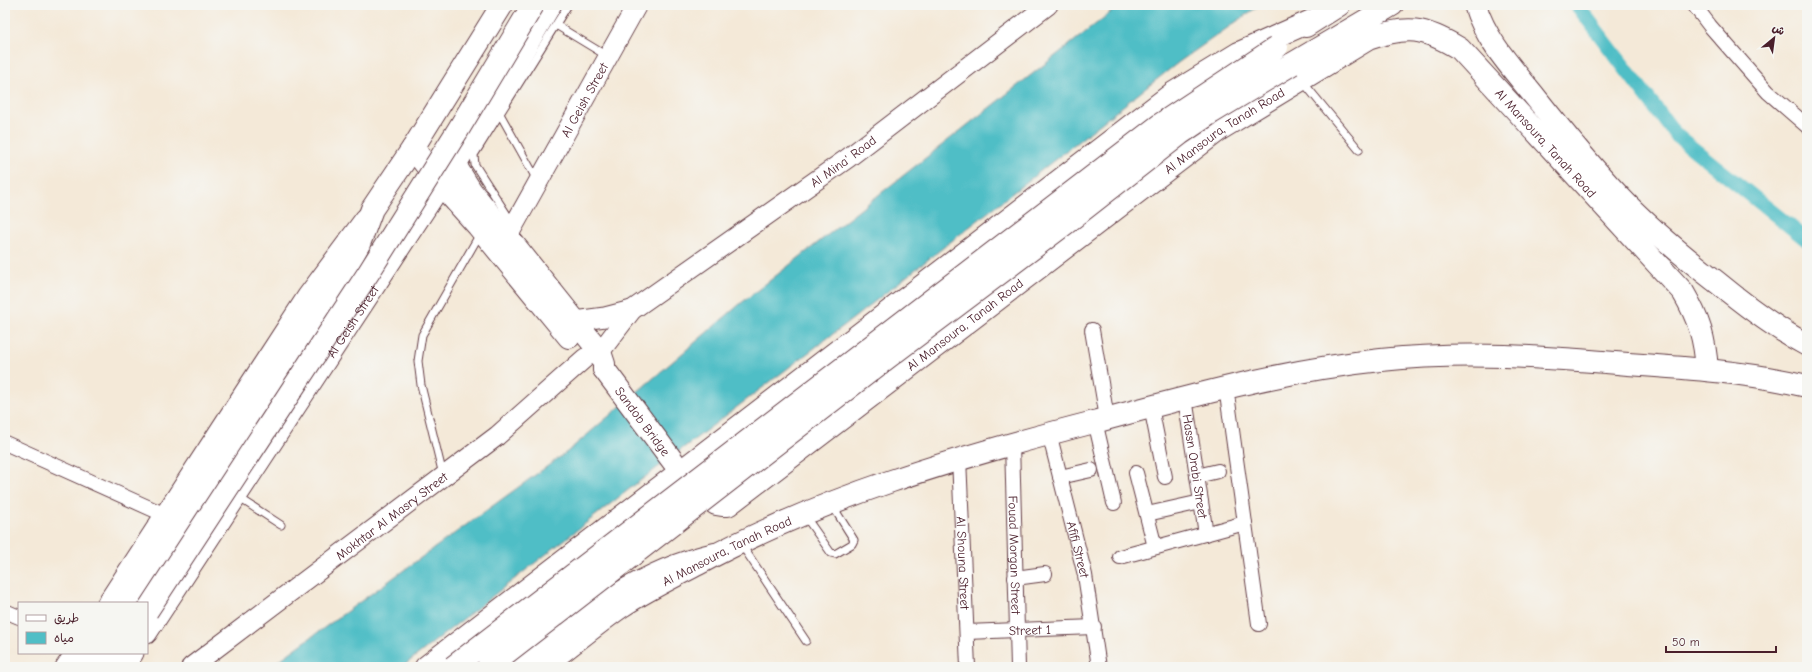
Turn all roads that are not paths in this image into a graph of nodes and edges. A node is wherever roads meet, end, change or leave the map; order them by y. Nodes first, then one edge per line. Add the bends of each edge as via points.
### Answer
1 (502, 5) edge
2 (533, 5) edge
3 (550, 5) edge
4 (568, 5) edge
5 (638, 5) edge
6 (1048, 5) edge
7 (1338, 5) edge
8 (1392, 5) edge
9 (1475, 5) edge
10 (1694, 5) edge
11 (1318, 18) junction
12 (556, 25) junction
13 (608, 57) junction
14 (1296, 72) junction
15 (500, 114) junction
16 (1807, 126) edge
17 (413, 148) junction
18 (1359, 150) dead end
19 (455, 165) junction
20 (538, 182) junction
21 (442, 186) junction
22 (1613, 202) junction
23 (372, 209) junction
24 (483, 223) junction
25 (511, 230) junction
26 (632, 310) junction
27 (575, 322) junction
28 (1092, 330) dead end
29 (1807, 345) edge
30 (597, 360) junction
31 (1706, 370) junction
32 (1807, 386) edge
33 (1226, 387) junction
34 (1185, 398) junction
35 (1151, 407) junction
36 (1101, 420) junction
37 (1049, 434) junction
38 (5, 443) edge
39 (1012, 443) junction
40 (959, 458) junction
41 (676, 466) junction
42 (1091, 470) dead end
43 (1218, 471) dead end
44 (1136, 473) dead end
45 (1197, 476) junction
46 (1060, 477) junction
47 (1165, 477) dead end
48 (443, 478) junction
49 (237, 496) junction
50 (1201, 502) junction
51 (831, 503) junction
52 (1114, 503) dead end
53 (163, 514) junction
54 (804, 514) junction
55 (1146, 514) junction
56 (1245, 523) junction
57 (281, 525) dead end
58 (1206, 534) junction
59 (740, 542) junction
60 (1155, 547) junction
61 (1120, 557) dead end
62 (1045, 574) dead end
63 (1015, 578) junction
64 (108, 602) edge
65 (130, 602) edge
66 (148, 609) edge
67 (5, 611) edge
68 (18, 617) edge
69 (1259, 624) dead end
70 (1094, 627) junction
71 (1017, 630) junction
72 (148, 632) edge
73 (967, 632) junction
74 (806, 641) dead end
75 (95, 654) edge
76 (119, 654) edge
77 (133, 654) edge
78 (527, 666) edge
79 (87, 667) edge
80 (110, 667) edge
81 (125, 667) edge
82 (190, 667) edge
83 (426, 667) edge
84 (453, 667) edge
85 (471, 667) edge
86 (488, 667) edge
87 (968, 667) edge
88 (1018, 667) edge
89 (1099, 667) edge

1 - 17 main road
2 - 66 main road, bridge via 370,272
3 - 19 main road, Al Geish Street
4 - 12 lane
5 - 13 street, Al Geish Street
6 - 26 street, Al Mina' Road via 848,158
7 - 11 main road
8 - 14 main road
9 - 22 main road via 1480,22 1492,43 1571,141
10 - 16 street via 1768,92
11 - 41 main road via 1239,53 1172,94
11 - 84 main road, bridge via 1162,124
12 - 13 lane
12 - 15 lane
13 - 20 street, Al Geish Street
14 - 18 lane
14 - 22 main road, Al Mansoura, Tanah Road via 1368,38 1391,31 1415,30 1439,36 1460,49
14 - 41 main road, Al Mansoura, Tanah Road via 733,502 716,504
14 - 86 main road, bridge via 1211,113 1180,134
15 - 20 lane
15 - 25 lane via 474,155 474,160
17 - 21 main road
17 - 23 main road
19 - 21 street, Al Geish Street
19 - 24 main road via 471,191
20 - 25 street, Al Geish Street
21 - 24 main road
21 - 49 street, Al Geish Street
22 - 29 main road via 1665,240 1751,310 1784,333
22 - 31 main road, Al Mansoura, Tanah Road via 1694,310 1702,329 1706,349
23 - 53 street via 307,296
23 - 65 main road via 346,268
24 - 25 main road
24 - 30 main road
24 - 48 lane via 422,335 419,354 421,384
25 - 27 main road
26 - 27 street, Al Mina' Road
26 - 30 street, Al Mina' Road
27 - 30 main road
28 - 36 street
30 - 41 main road, Sandob Bridge
30 - 48 street, Mokhtar Al Masry Street
31 - 32 main road, Al Mansoura, Tanah Road via 1784,380
31 - 33 main road, Al Mansoura, Tanah Road via 1531,356 1431,356 1332,366
33 - 34 main road, Al Mansoura, Tanah Road
33 - 56 street
34 - 35 main road, Al Mansoura, Tanah Road
34 - 45 street, Hassn Orabi Street
35 - 36 main road, Al Mansoura, Tanah Road
35 - 47 street
36 - 37 main road, Al Mansoura, Tanah Road
36 - 52 street
37 - 39 main road, Al Mansoura, Tanah Road
37 - 46 street, Afifi Street
38 - 53 street
39 - 40 main road, Al Mansoura, Tanah Road
39 - 63 street, Fouad Morgan Street
40 - 51 main road, Al Mansoura, Tanah Road
40 - 73 street, Al Shouna Street
41 - 83 main road
41 - 85 main road via 681,492 680,499 675,505
42 - 46 street
43 - 45 street
44 - 55 street
45 - 50 street, Hassn Orabi Street
46 - 70 street, Afifi Street via 1085,574
48 - 82 street, Mokhtar Al Masry Street
49 - 57 lane
49 - 72 street, Al Geish Street
50 - 55 street
50 - 58 street, Hassn Orabi Street
51 - 54 main road, Al Mansoura, Tanah Road
51 - 54 lane via 854,540 852,544 834,554
53 - 64 street
54 - 59 main road, Al Mansoura, Tanah Road
55 - 60 street
56 - 58 street
56 - 69 street
58 - 60 street
59 - 74 lane
59 - 78 main road, Al Mansoura, Tanah Road via 715,554 675,566 597,606
60 - 61 street
62 - 63 street
63 - 71 street, Fouad Morgan Street
67 - 68 street
70 - 71 street, Street 1
70 - 89 street, Afifi Street
71 - 73 street, Street 1
71 - 88 street, Fouad Morgan Street
73 - 87 street, Al Shouna Street
75 - 79 main road
76 - 80 main road
77 - 81 street

